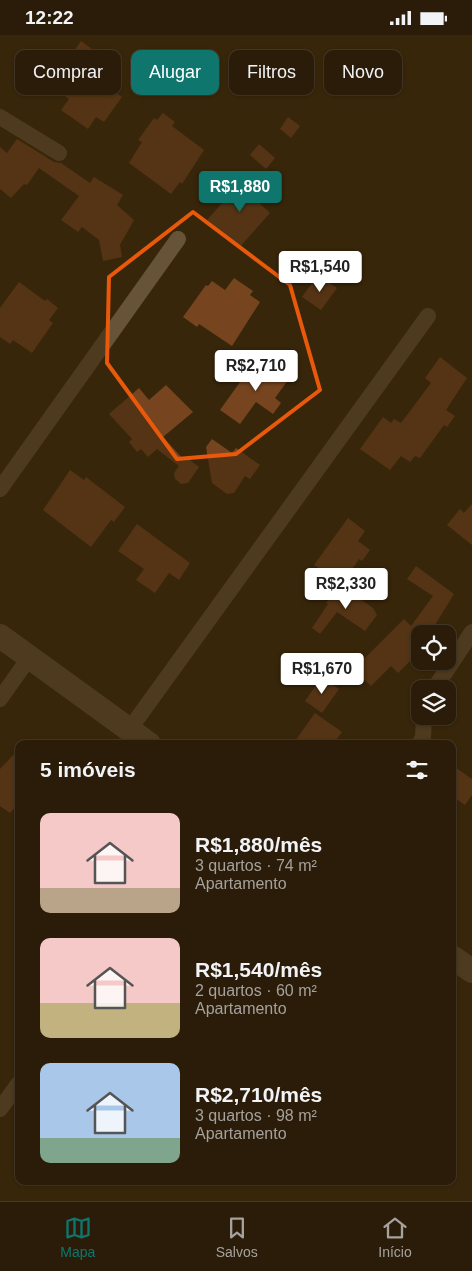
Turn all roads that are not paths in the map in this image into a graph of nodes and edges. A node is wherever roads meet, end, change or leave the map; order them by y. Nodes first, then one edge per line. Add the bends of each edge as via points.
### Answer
1 (0, 117) edge
2 (59, 153) dead end
3 (178, 239) dead end
4 (428, 316) dead end
5 (0, 489) edge
6 (472, 632) edge
7 (0, 636) edge
8 (30, 658) junction
9 (440, 680) edge
10 (0, 699) edge
11 (424, 725) edge
12 (130, 730) junction
13 (144, 740) edge
14 (421, 740) edge
15 (456, 960) edge
16 (472, 971) edge
17 (15, 1088) edge
18 (0, 1109) edge

1 - 2 street
3 - 5 street
4 - 12 street
6 - 9 street
7 - 8 street
8 - 10 street
8 - 12 street
11 - 14 street
12 - 13 street
15 - 16 street
17 - 18 street

